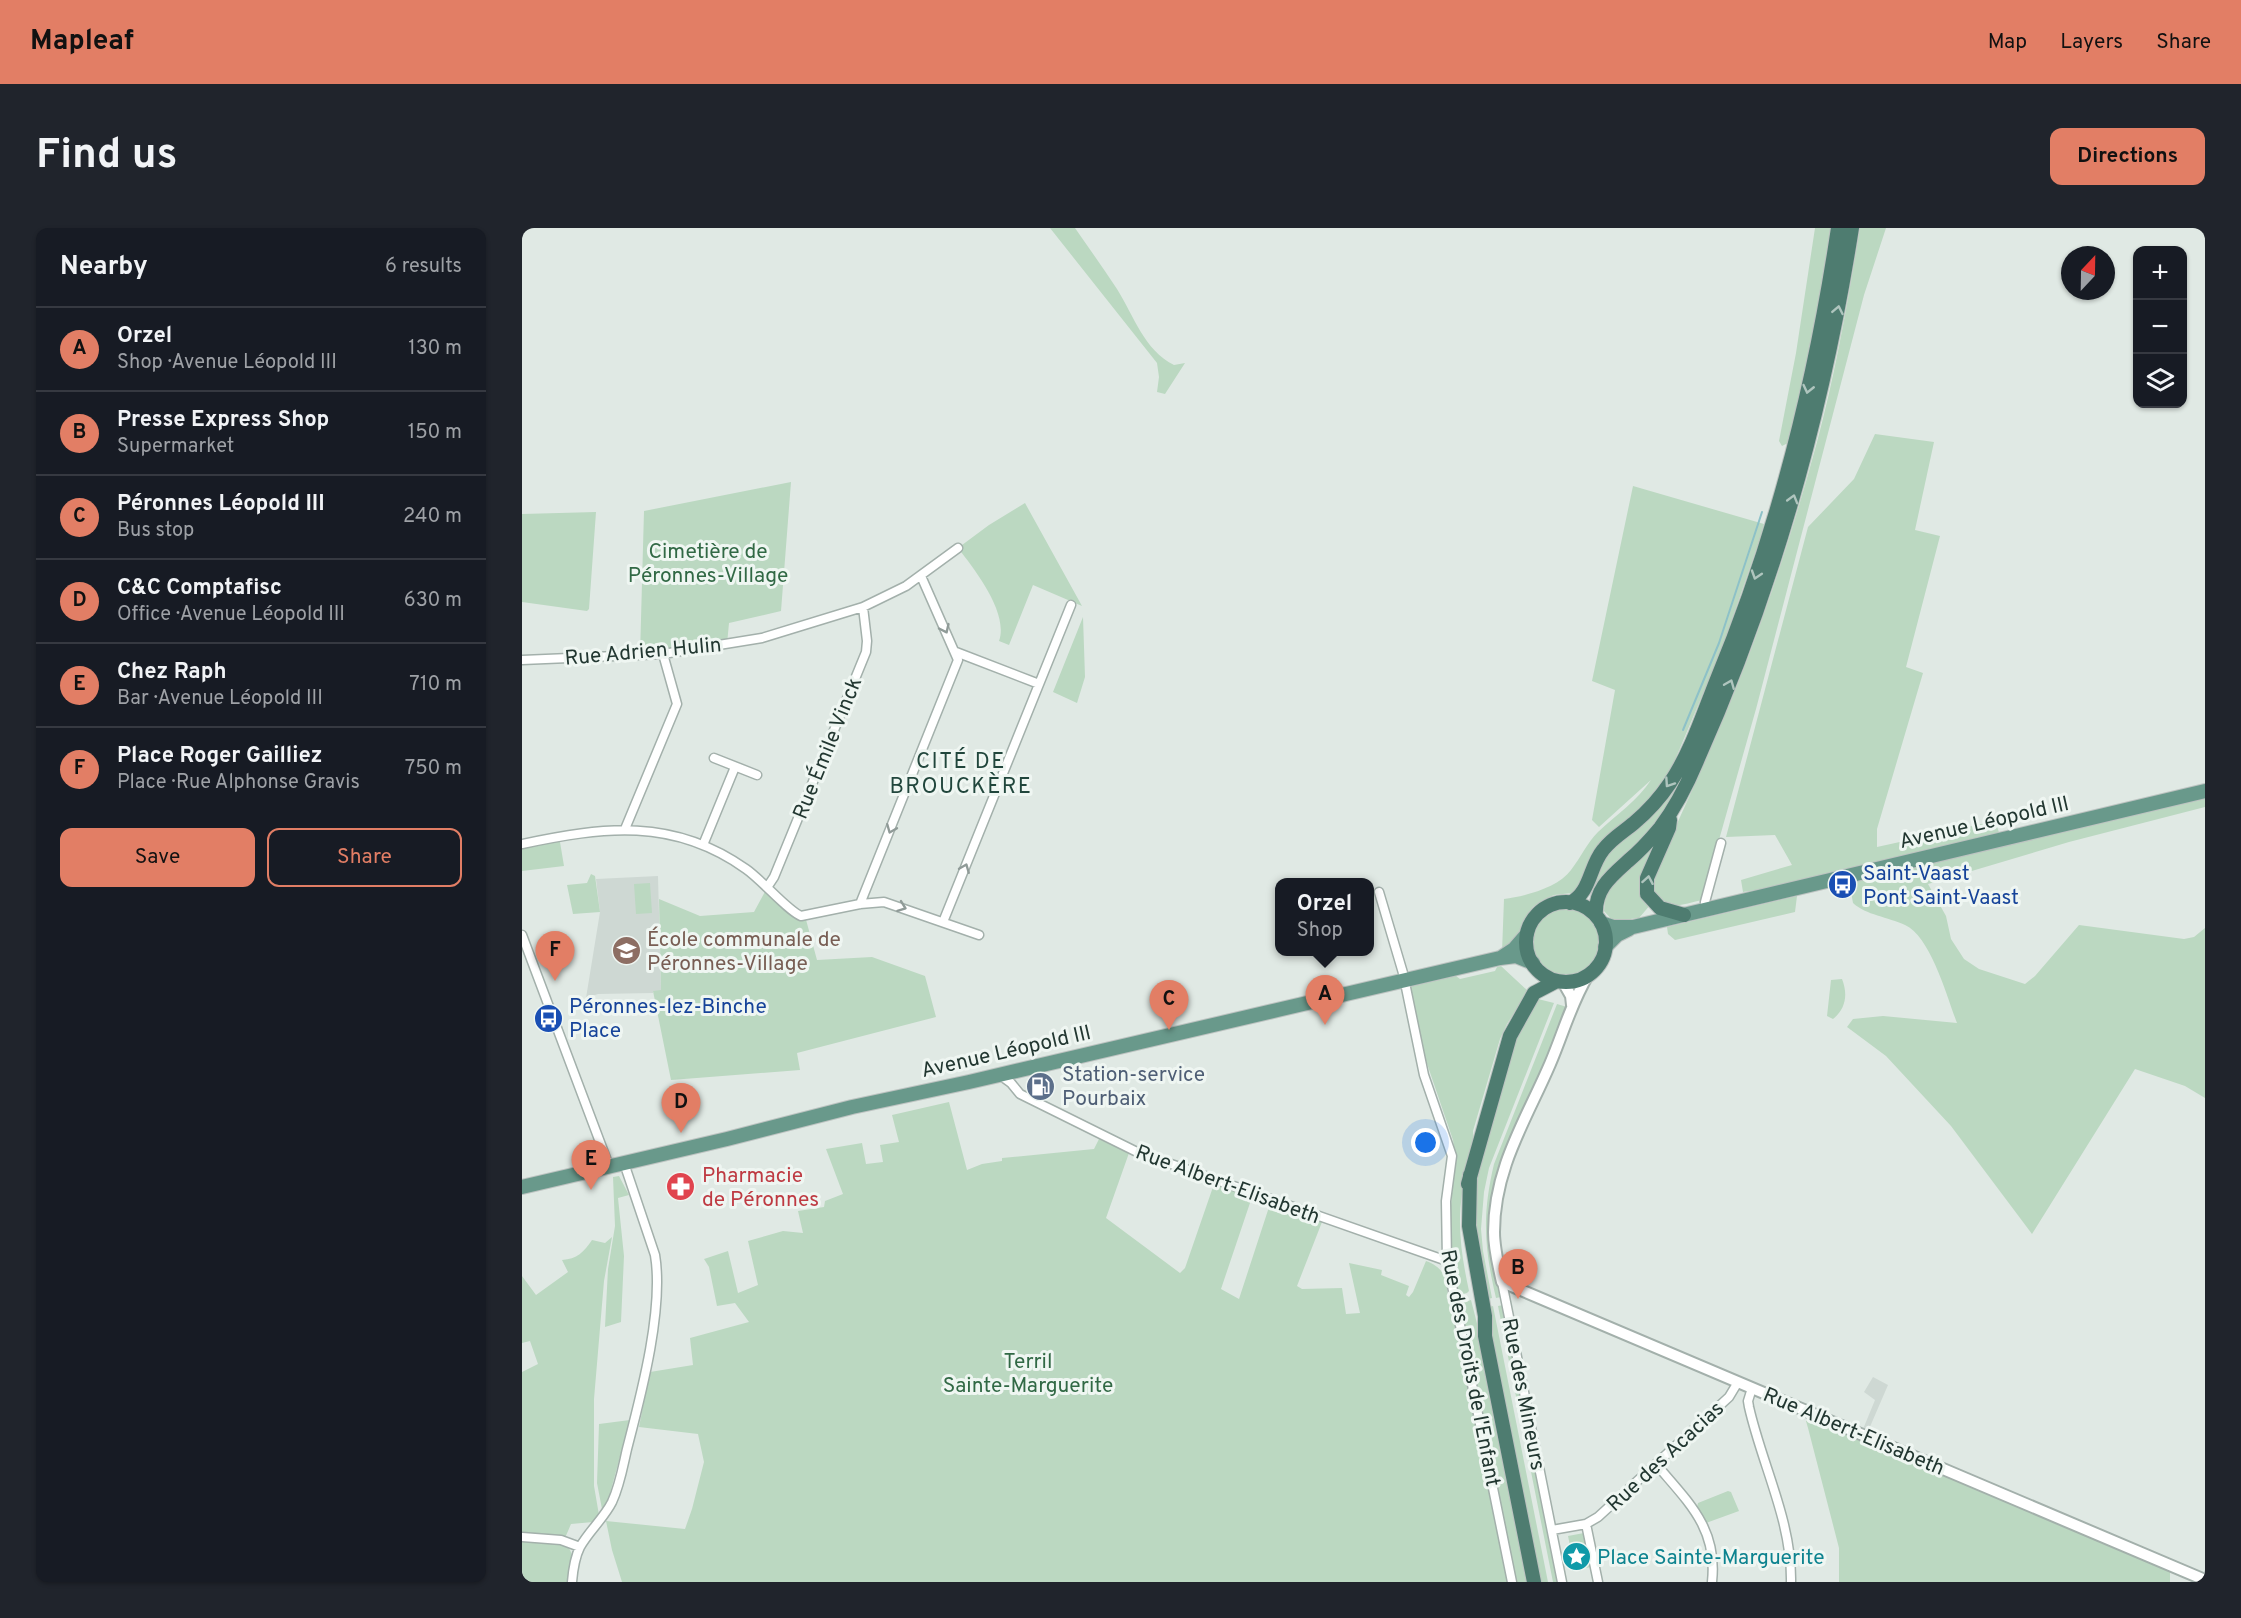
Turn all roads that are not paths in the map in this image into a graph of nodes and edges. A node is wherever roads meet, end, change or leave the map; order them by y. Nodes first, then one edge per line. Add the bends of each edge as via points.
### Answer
1 (1838, 228) edge
2 (1852, 228) edge
3 (958, 548) dead end
4 (921, 576) junction
5 (1071, 605) dead end
6 (863, 607) junction
7 (956, 652) junction
8 (663, 654) junction
9 (522, 660) edge
10 (1039, 684) junction
11 (714, 758) dead end
12 (735, 767) junction
13 (757, 775) dead end
14 (2205, 791) edge
15 (1672, 812) junction
16 (625, 829) junction
17 (1721, 843) dead end
18 (522, 844) edge
19 (702, 845) junction
20 (768, 886) junction
21 (1379, 892) dead end
22 (1570, 903) junction
23 (860, 904) junction
24 (1705, 910) junction
25 (1684, 915) junction
26 (1598, 920) junction
27 (943, 922) junction
28 (1633, 927) junction
29 (1527, 934) junction
30 (522, 935) edge
31 (979, 935) dead end
32 (1605, 947) junction
33 (1500, 958) junction
34 (1534, 965) junction
35 (1588, 975) junction
36 (1404, 980) junction
37 (1560, 981) junction
38 (1534, 993) junction
39 (1572, 1005) junction
40 (1023, 1069) junction
41 (1000, 1075) junction
42 (1016, 1090) junction
43 (624, 1163) junction
44 (609, 1166) junction
45 (522, 1186) edge
46 (1447, 1261) junction
47 (1502, 1281) junction
48 (1738, 1382) junction
49 (1752, 1388) junction
50 (1656, 1464) junction
51 (1586, 1524) junction
52 (1552, 1530) junction
53 (522, 1537) edge
54 (580, 1547) junction
55 (2205, 1580) edge
56 (572, 1582) edge
57 (1512, 1582) edge
58 (1534, 1582) edge
59 (1562, 1582) edge
60 (1598, 1582) edge
61 (1712, 1582) edge
62 (1791, 1582) edge

1 -> 22 highway via 1820,338 1794,446 1766,544 1725,660 1671,782 1649,809 1602,851 1585,889
15 -> 2 highway via 1738,663 1779,546 1818,410
3 - 4 street, Rue Adrien Hulin
4 - 6 street, Rue Adrien Hulin
4 -> 7 street
5 - 10 street
6 - 8 street, Rue Adrien Hulin via 762,638
6 - 20 street, Rue Émile Vinck via 866,652
7 - 10 street
7 -> 23 street via 955,672
8 - 9 street, Rue Adrien Hulin
8 - 16 street via 677,704
27 -> 10 street
11 - 12 street
12 - 13 street
12 - 19 street
14 - 24 main road, Avenue Léopold III
25 -> 15 highway via 1660,908 1646,889
15 - 26 highway via 1644,847 1602,885 1595,907
16 - 18 street via 580,832
16 - 19 street
17 - 24 street
19 - 20 street via 741,865
20 - 23 street via 801,916
21 - 36 street, Rue des Droits de l'Enfant
22 - 26 highway via 1589,909
22 - 29 highway via 1548,907 1538,914
23 -> 27 street via 888,902
24 - 25 main road, Avenue Léopold III
25 - 28 main road, Avenue Léopold III
26 - 28 main road, Avenue Léopold III via 1613,927
26 - 32 highway via 1604,930
27 - 31 street
28 - 32 main road, Avenue Léopold III
29 - 33 main road, Avenue Léopold III
29 - 34 highway via 1527,951
30 - 44 street
32 - 35 highway via 1600,963
33 - 34 main road, Avenue Léopold III via 1516,956
33 - 36 main road, Avenue Léopold III
34 - 37 highway via 1547,977
34 - 38 highway
35 - 37 highway via 1576,981
35 - 39 street, Rue des Mineurs
36 - 40 main road, Avenue Léopold III
36 - 46 street, Rue des Droits de l'Enfant via 1424,1076 1452,1156 1446,1201
37 - 38 highway
37 - 39 street via 1571,996
38 - 58 highway via 1510,1036 1470,1175 1469,1226 1485,1336
39 - 47 street, Rue des Mineurs via 1500,1179 1494,1234
40 - 41 main road, Avenue Léopold III
40 - 42 street
41 - 42 street, Rue Albert-Elisabeth
41 - 43 main road, Avenue Léopold III
42 - 46 street, Rue Albert-Elisabeth via 1137,1152
43 - 44 main road, Avenue Léopold III
43 - 54 street via 655,1255 655,1312 617,1489 611,1504
44 - 45 main road, Avenue Léopold III
46 - 57 street, Rue des Droits de l'Enfant
47 - 48 street, Rue Albert-Elisabeth
47 - 52 street, Rue des Mineurs
48 - 49 street, Rue Albert-Elisabeth
48 - 50 street, Rue des Acacias via 1729,1396
49 - 55 street, Rue Albert-Elisabeth
49 - 62 street via 1749,1407 1785,1526
50 - 51 street, Rue des Acacias via 1599,1517
50 - 61 street via 1703,1522 1712,1549
51 - 52 street
51 - 60 street
52 - 59 street, Rue des Mineurs
53 - 54 street via 561,1540
54 - 56 street

